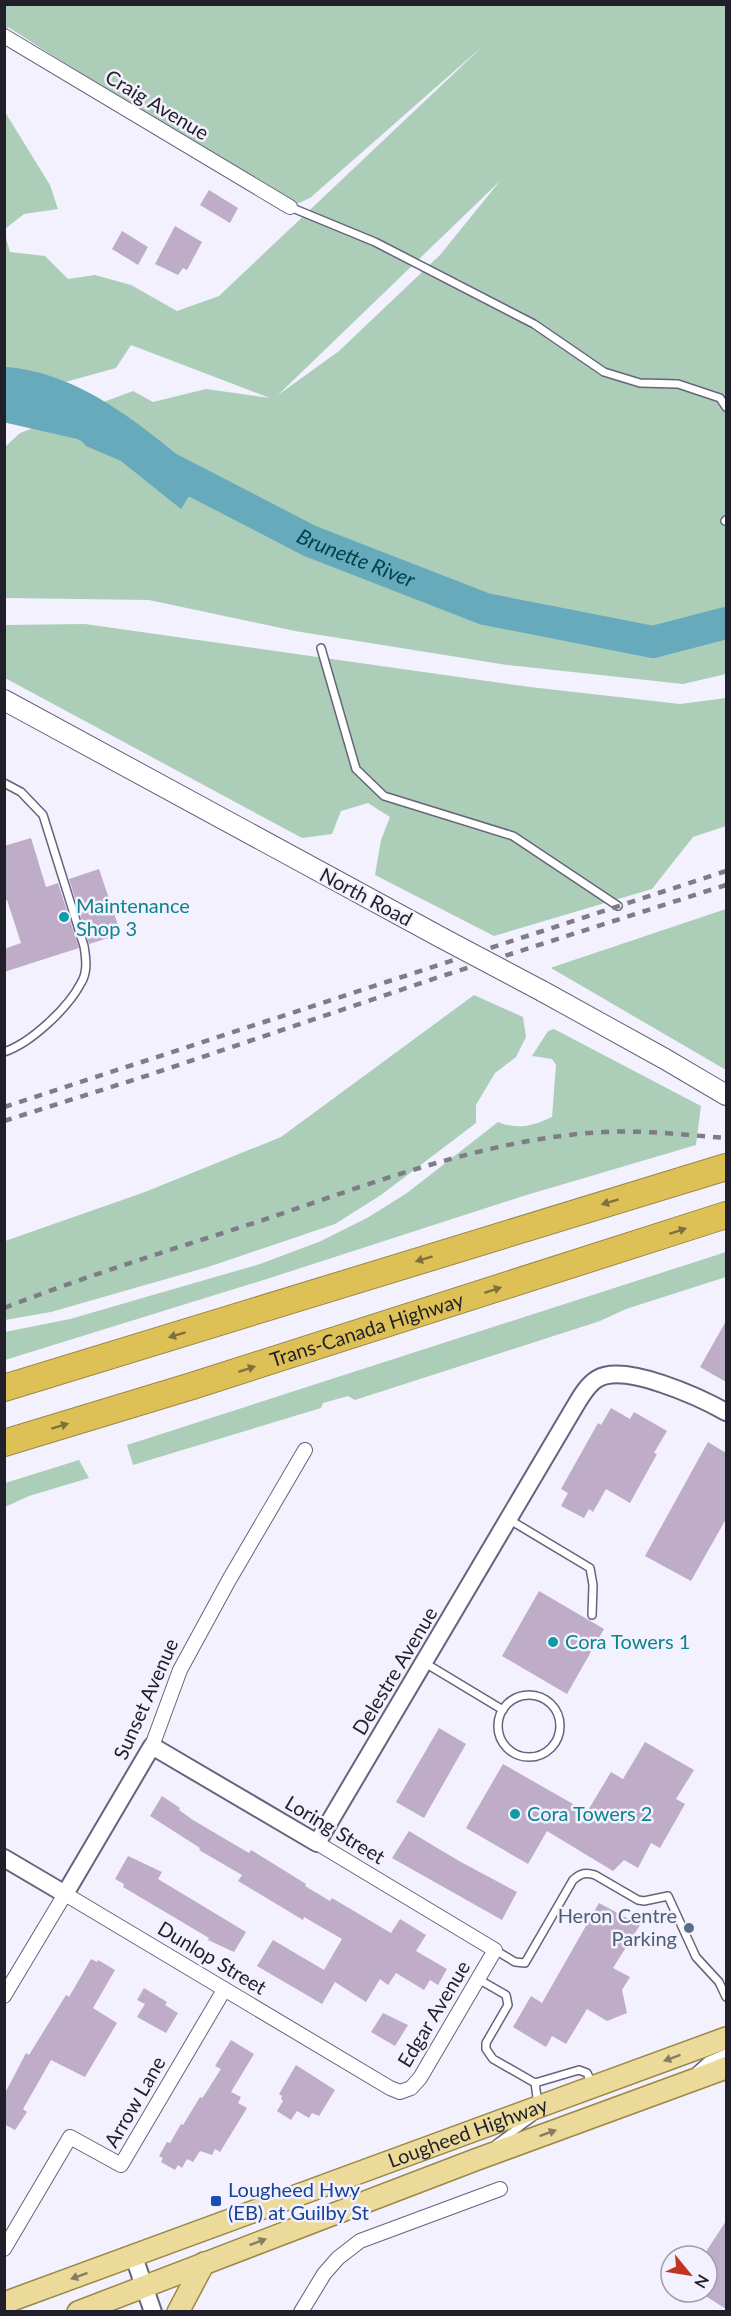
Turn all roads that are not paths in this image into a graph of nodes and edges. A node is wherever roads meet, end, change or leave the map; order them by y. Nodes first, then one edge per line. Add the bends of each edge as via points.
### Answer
1 (4, 36) edge
2 (290, 207) joint
3 (726, 407) edge
4 (321, 648) dead end
5 (4, 700) edge
6 (4, 783) edge
7 (618, 906) dead end
8 (4, 1052) edge
9 (726, 1095) edge
10 (726, 1167) edge
11 (726, 1215) edge
12 (4, 1388) edge
13 (726, 1412) edge
14 (4, 1443) edge
15 (305, 1450) dead end
16 (510, 1520) junction
17 (592, 1615) dead end
18 (425, 1663) junction
19 (502, 1710) junction
20 (152, 1746) junction
21 (317, 1843) junction
22 (4, 1858) edge
23 (65, 1894) junction
24 (495, 1950) junction
25 (478, 1979) junction
26 (224, 1990) junction
27 (4, 1996) edge
28 (726, 1997) edge
29 (726, 2038) edge
30 (726, 2053) edge
31 (726, 2068) edge
32 (535, 2083) junction
33 (683, 2083) junction
34 (593, 2087) junction
35 (400, 2092) joint
36 (539, 2106) junction
37 (475, 2160) junction
38 (500, 2189) dead end
39 (4, 2249) edge
40 (134, 2257) junction
41 (204, 2263) junction
42 (144, 2286) junction
43 (4, 2303) edge
44 (81, 2311) edge
45 (153, 2312) edge
46 (178, 2312) edge
47 (301, 2312) edge

1 - 2 street, Craig Avenue
2 - 3 lane via 375,242 534,324 604,372 640,383 678,384 720,398
4 - 7 lane via 356,769 384,796 513,836
5 - 9 main road, North Road, bridge
6 - 8 lane via 21,792 43,815 87,963 82,982 38,1033
10 -> 12 highway
14 -> 11 highway, Trans-Canada Highway
13 - 16 street, Delestre Avenue via 662,1384 621,1375 599,1377 574,1408
15 - 20 street, Sunset Avenue via 180,1670
16 - 17 lane via 588,1565 593,1585
16 - 18 street, Delestre Avenue
18 - 19 lane
18 - 21 street, Delestre Avenue
19 - 19 lane via 500,1738 513,1753 522,1757 541,1755 556,1742 560,1721 556,1711 540,1697 519,1697
20 - 21 street, Loring Street
20 - 23 street, Sunset Avenue
21 - 24 street, Loring Street
22 - 23 street, Dunlop Street
23 - 26 street, Dunlop Street
23 - 27 street, Sunset Avenue
24 - 25 street, Edgar Avenue
24 - 28 lane via 515,1962 525,1963 573,1880 587,1872 638,1900 668,1896 696,1957 719,1982
25 - 32 lane via 508,1999 486,2043 488,2054
25 - 35 street, Edgar Avenue via 420,2078 411,2088
26 - 35 street, Dunlop Street
26 - 39 street, Arrow Lane via 121,2165 70,2137
29 -> 34 main road, Lougheed Highway
30 - 33 lane via 707,2061
31 - 33 main road, Lougheed Highway
32 - 34 lane via 579,2070 587,2073
32 - 36 lane
37 -> 33 main road, Lougheed Highway
34 - 36 main road, Lougheed Highway
36 - 37 lane via 526,2123
36 - 40 main road, Lougheed Highway
41 -> 37 main road, Lougheed Highway
38 - 47 street via 360,2241 324,2274
40 - 42 street
40 -> 43 main road, Lougheed Highway
41 - 42 main road, Lougheed Highway
41 - 46 main road
42 - 44 main road, Lougheed Highway
42 - 45 street

